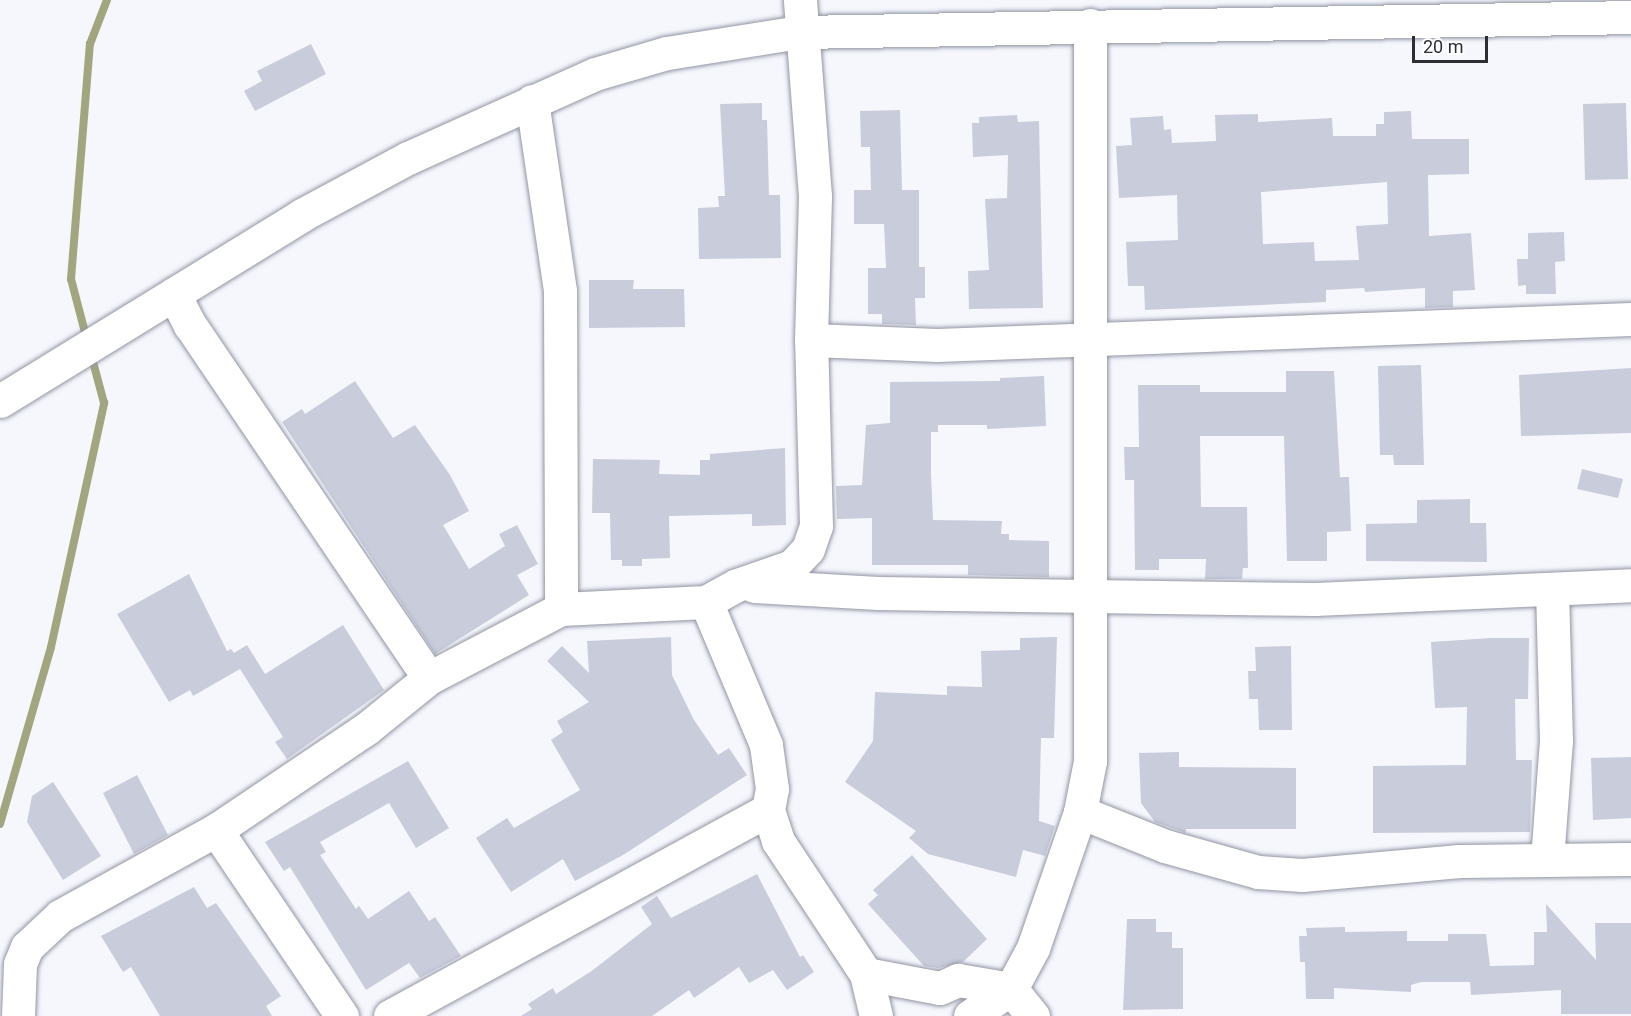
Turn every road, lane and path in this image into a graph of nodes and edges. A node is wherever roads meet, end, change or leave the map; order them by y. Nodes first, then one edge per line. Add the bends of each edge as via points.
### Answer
1 (800, 0) edge
2 (1149, 12) edge
3 (1631, 16) edge
4 (1090, 25) junction
5 (800, 32) junction
6 (532, 101) junction
7 (174, 294) junction
8 (1631, 319) edge
9 (811, 340) junction
10 (1089, 340) junction
11 (0, 401) edge
12 (737, 585) junction
13 (1631, 585) edge
14 (1552, 589) junction
15 (1092, 594) junction
16 (705, 602) junction
17 (561, 609) junction
18 (429, 678) junction
19 (768, 810) junction
20 (1080, 812) junction
21 (216, 830) junction
22 (1631, 859) edge
23 (1548, 860) junction
24 (866, 974) junction
25 (1011, 989) junction
26 (18, 1016) edge
27 (342, 1016) edge
28 (390, 1016) edge
29 (876, 1016) edge
30 (970, 1016) edge
31 (1033, 1016) edge

1 - 5 street
2 - 3 street
2 - 4 street
4 - 5 street
4 - 10 street
5 - 6 street via 668,53 595,74
5 - 9 street via 814,196
6 - 7 street via 408,158 302,215
6 - 17 street via 560,291
7 - 11 street
7 - 18 street via 190,325
8 - 10 street
9 - 10 street via 937,345
9 - 12 street via 813,534 808,549 792,566
10 - 15 street
12 - 15 street via 878,593
12 - 16 street
13 - 14 street
14 - 15 street via 1315,599
14 - 23 street via 1556,741
15 - 20 street via 1090,760
16 - 17 street
16 - 19 street via 766,745 772,789
17 - 18 street
18 - 21 street via 366,729
19 - 24 street via 778,841
19 - 28 street
20 - 23 street via 1164,846 1258,872 1334,874 1459,861
20 - 25 street via 1054,896
21 - 26 street via 60,915 39,933 20,964
21 - 27 street
22 - 23 street
24 - 25 street via 940,988 958,980
24 - 29 street
25 - 30 street
25 - 31 street

